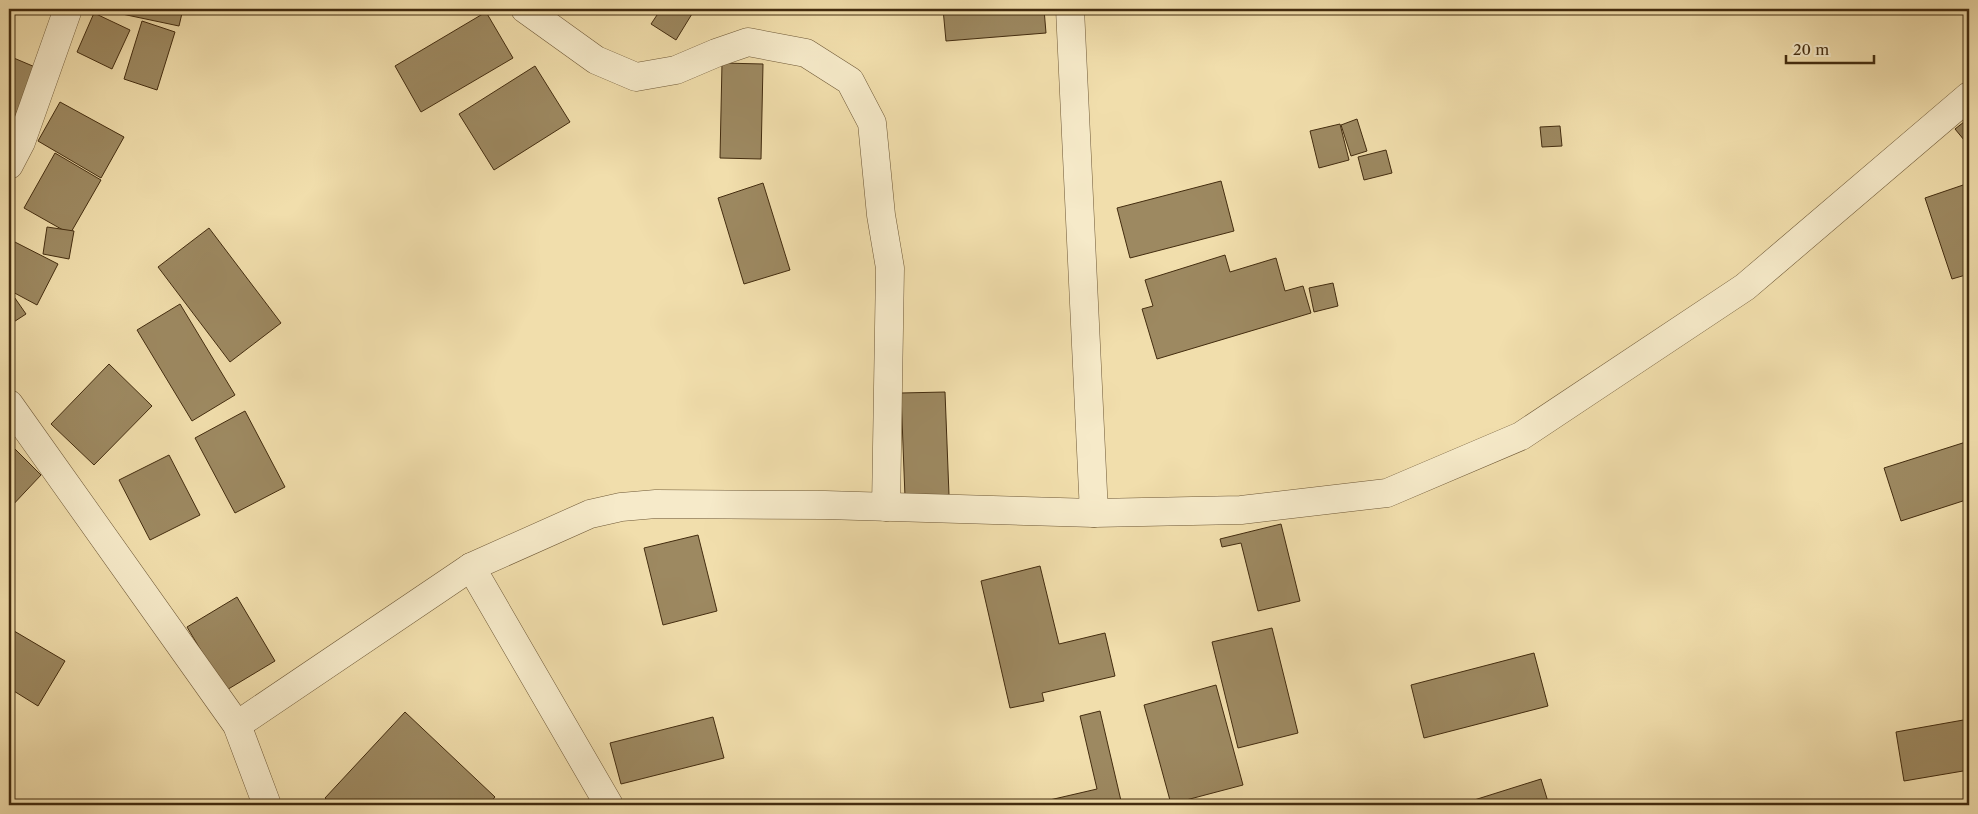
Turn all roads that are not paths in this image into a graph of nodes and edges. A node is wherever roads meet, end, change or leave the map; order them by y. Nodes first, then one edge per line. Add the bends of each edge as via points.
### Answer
1 (68, 9) edge
2 (525, 9) edge
3 (1070, 9) edge
4 (1969, 96) edge
5 (9, 165) edge
6 (9, 404) edge
7 (886, 507) junction
8 (1094, 513) junction
9 (471, 567) junction
10 (236, 725) junction
11 (267, 805) edge
12 (610, 805) edge

1 - 5 street via 21,142
2 - 7 street via 596,60 636,77 676,70 748,42 806,52 850,81 872,123 890,268
3 - 8 street
4 - 8 street via 1745,287 1521,436 1387,493 1241,510
6 - 10 street
7 - 8 street
7 - 9 street via 656,504 620,507 590,514
9 - 10 street
9 - 12 street
10 - 11 street

